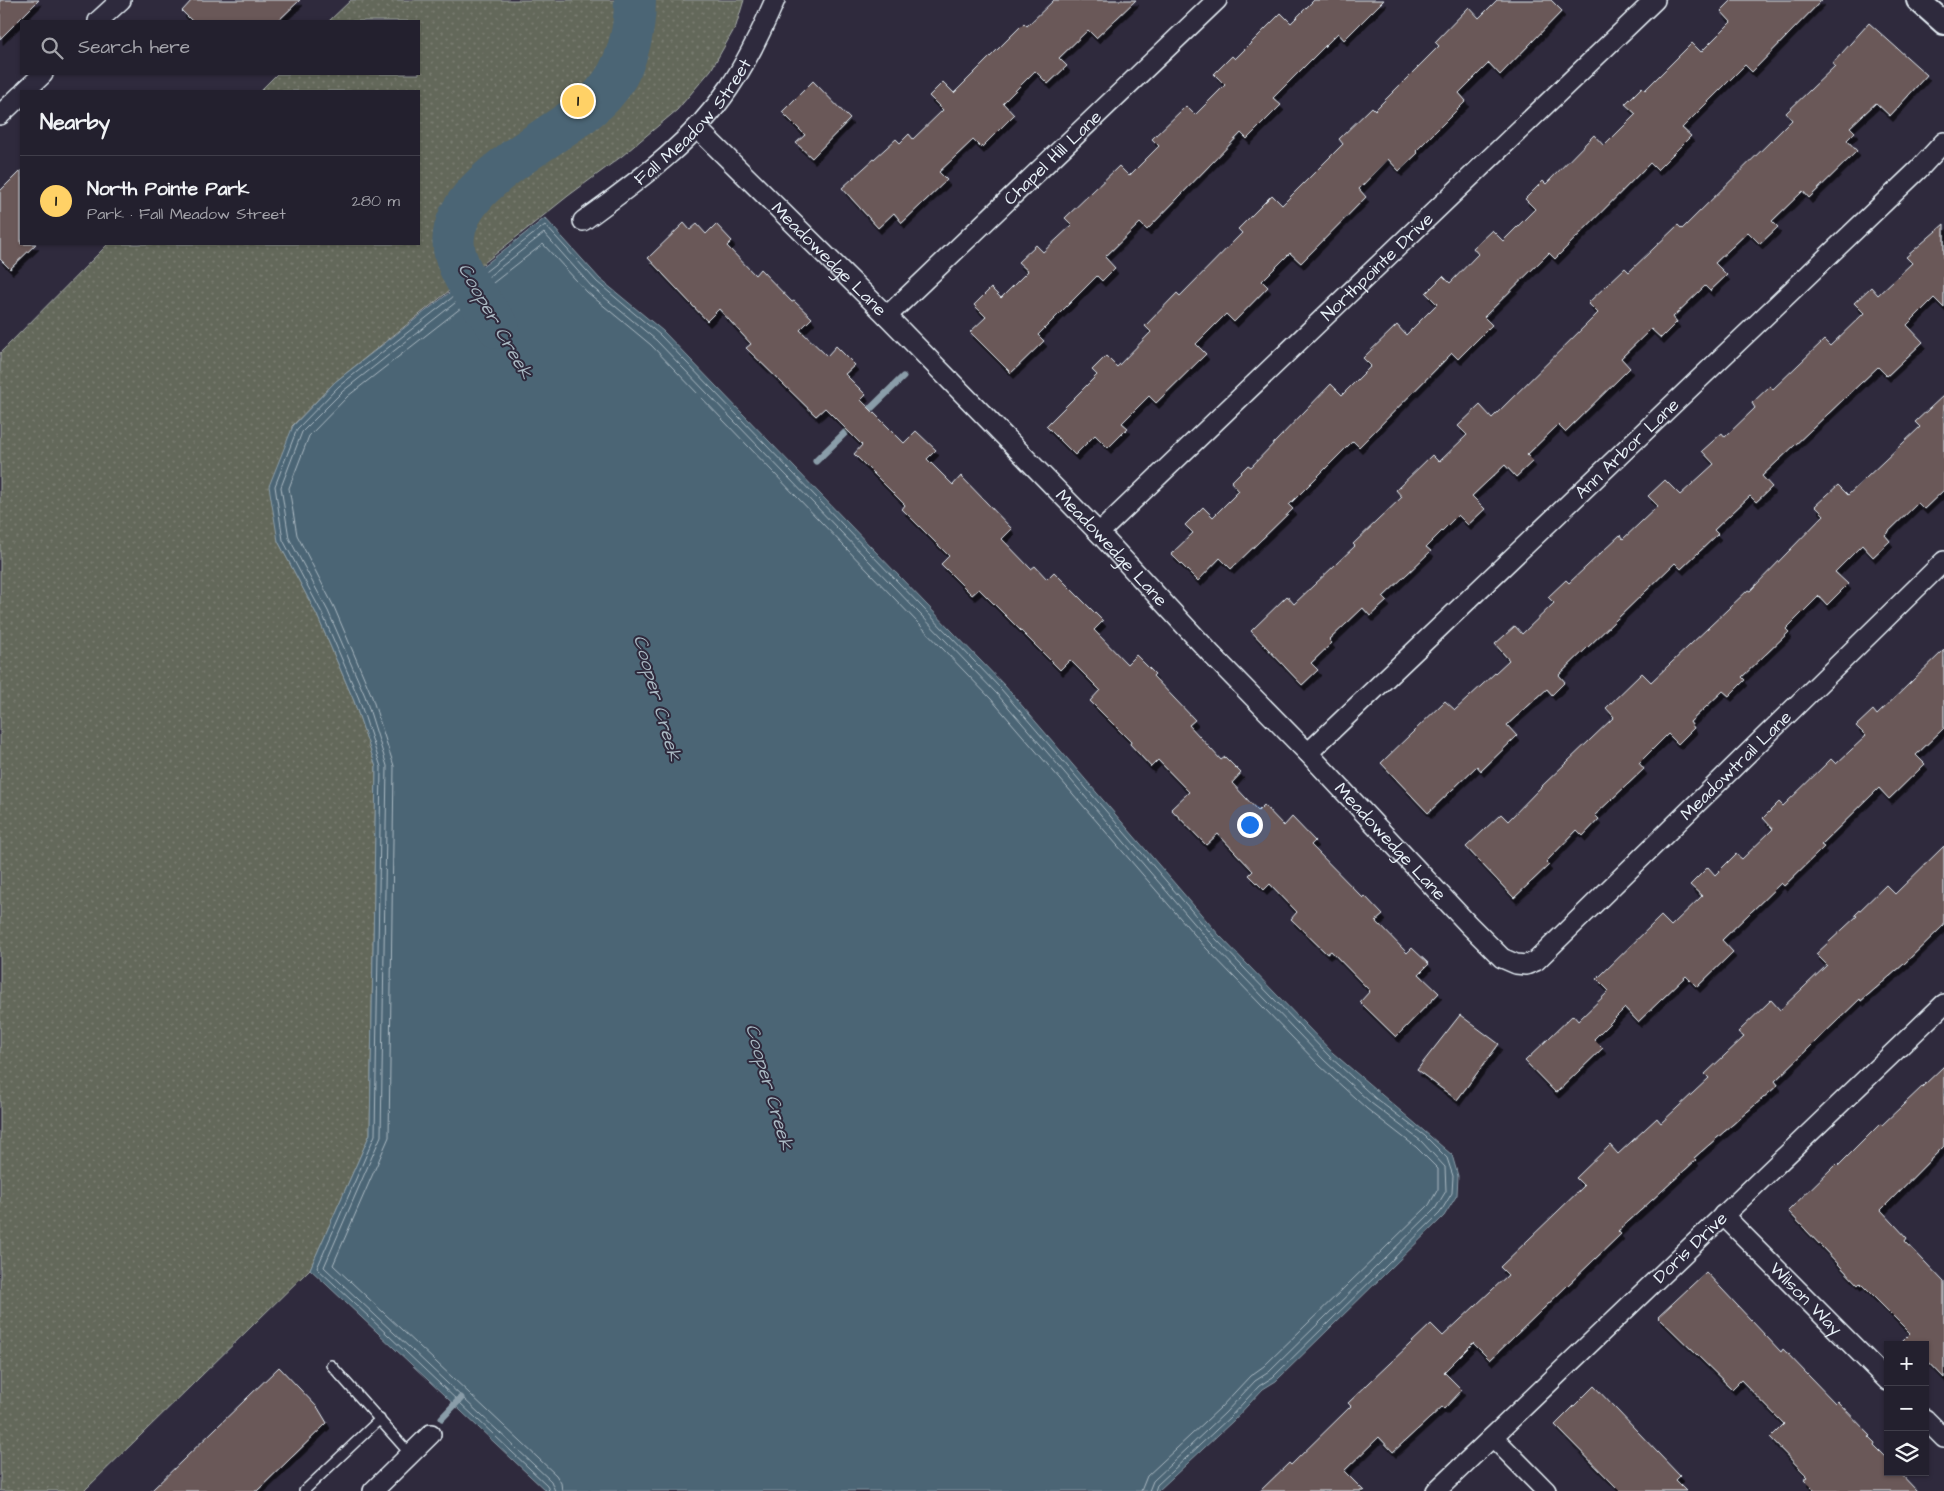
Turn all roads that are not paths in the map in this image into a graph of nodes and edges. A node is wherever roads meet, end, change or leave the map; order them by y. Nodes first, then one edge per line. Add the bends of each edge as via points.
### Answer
1 (775, 0) edge
2 (1217, 0) edge
3 (1655, 0) edge
4 (1918, 0) edge
5 (117, 1) edge
6 (99, 20) edge
7 (1944, 23) edge
8 (42, 75) edge
9 (26, 90) edge
10 (20, 96) edge
11 (0, 115) edge
12 (697, 128) junction
13 (1944, 142) edge
14 (583, 221) dead end
15 (887, 316) junction
16 (1099, 533) junction
17 (1944, 561) edge
18 (1308, 753) junction
19 (1526, 965) joint
20 (1944, 1004) edge
21 (1724, 1215) junction
22 (331, 1365) dead end
23 (1884, 1378) edge
24 (380, 1419) junction
25 (1929, 1424) edge
26 (431, 1434) dead end
27 (1492, 1437) junction
28 (1944, 1438) edge
29 (410, 1454) junction
30 (304, 1491) edge
31 (372, 1491) edge
32 (1436, 1491) edge
33 (1546, 1491) edge

1 - 12 street, Fall Meadow Street via 756,44
2 - 15 street, Chapel Hill Lane
3 - 16 street, Northpointe Drive
4 - 7 street
5 - 6 street
8 - 9 street
10 - 11 street
12 - 14 street, Fall Meadow Street via 638,180
12 - 15 street, Meadowedge Lane
13 - 18 street, Ann Arbor Lane
15 - 16 street, Meadowedge Lane
16 - 18 street, Meadowedge Lane
17 - 19 street, Meadowtrail Lane via 1536,961
18 - 19 street, Meadowedge Lane via 1502,958
20 - 21 street, Doris Drive
21 - 23 street, Wilson Way
21 - 27 street, Doris Drive
22 - 24 lane
24 - 29 lane
24 - 30 lane
25 - 28 street
26 - 29 street
27 - 32 street, Doris Drive
27 - 33 street
29 - 31 street

